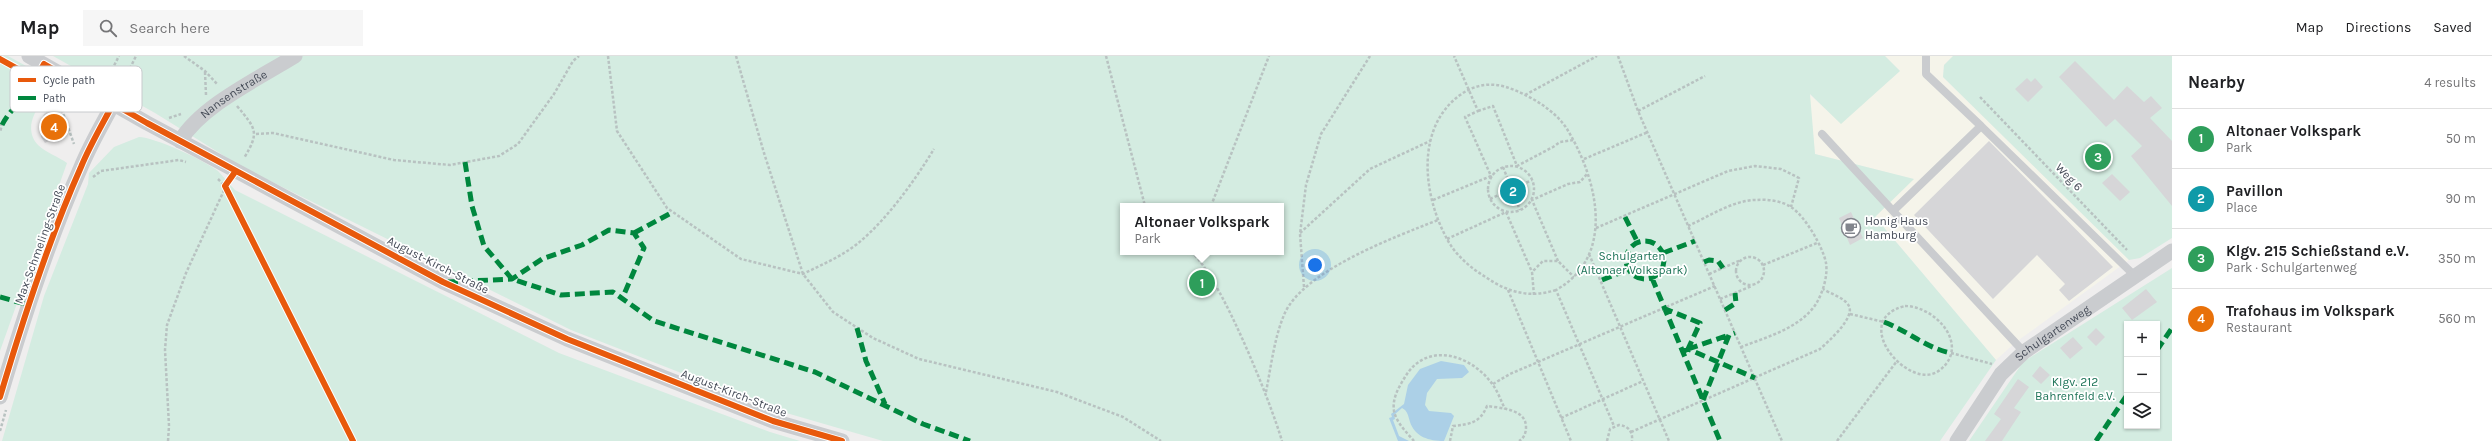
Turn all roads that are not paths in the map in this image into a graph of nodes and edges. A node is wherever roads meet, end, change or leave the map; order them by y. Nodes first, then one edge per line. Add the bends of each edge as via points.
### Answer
1 (29, 56) edge
2 (295, 56) edge
3 (1926, 56) edge
4 (46, 66) edge
5 (109, 112) edge
6 (127, 112) edge
7 (1981, 126) junction
8 (1822, 134) dead end
9 (180, 142) junction
10 (1893, 211) junction
11 (2172, 251) edge
12 (2135, 276) junction
13 (2024, 352) junction
14 (0, 397) edge
15 (842, 441) edge
16 (1957, 441) edge

1 - 4 street, August-Kirch-Straße
2 - 9 street, Nansenstraße via 207,111 191,125
3 - 7 lane via 1926,74
5 - 14 street, Max-Schmeling-Straße via 81,166 63,209
6 - 9 street, August-Kirch-Straße
7 - 10 lane
7 - 12 lane
8 - 10 lane
9 - 15 street, August-Kirch-Straße via 443,282 567,339 774,421
10 - 13 lane
11 - 12 street, Schulgartenweg
12 - 13 street, Schulgartenweg
13 - 16 street, Schulgartenweg via 2007,368

